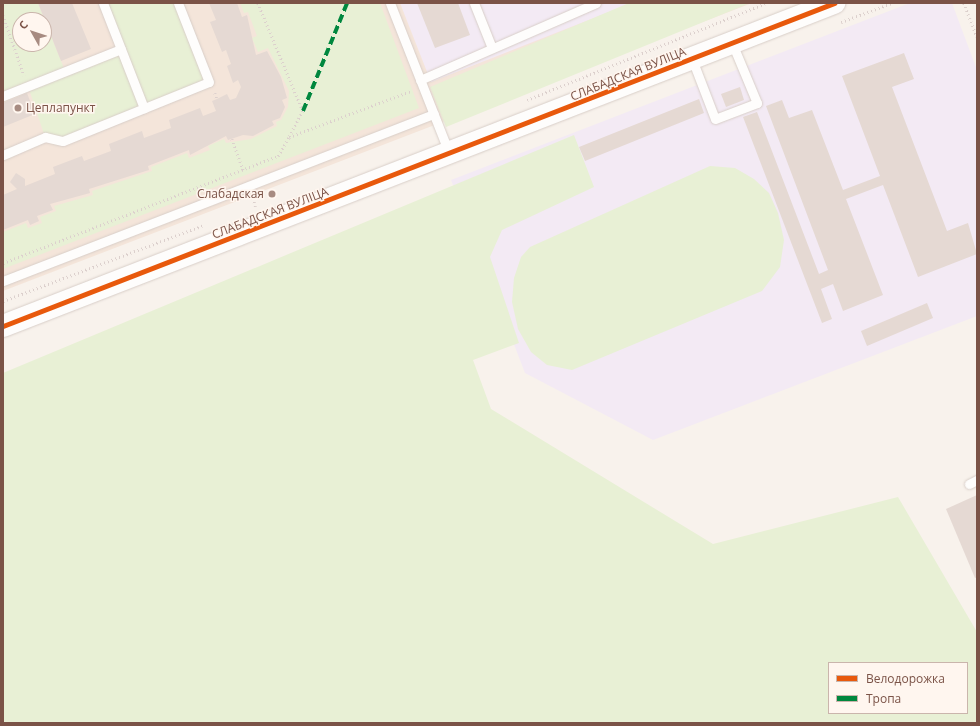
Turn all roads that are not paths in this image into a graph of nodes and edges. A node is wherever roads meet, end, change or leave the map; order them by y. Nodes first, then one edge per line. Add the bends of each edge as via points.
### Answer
1 (103, 3) edge
2 (178, 3) edge
3 (390, 3) edge
4 (474, 3) edge
5 (596, 3) edge
6 (834, 3) edge
7 (732, 43) junction
8 (492, 48) junction
9 (121, 49) junction
10 (692, 59) junction
11 (422, 83) junction
12 (3, 96) edge
13 (144, 108) junction
14 (434, 114) junction
15 (3, 155) edge
16 (450, 155) junction
17 (3, 281) edge
18 (3, 325) edge

1 - 9 lane
2 - 13 lane via 209,82
3 - 11 lane
4 - 8 lane
5 - 8 lane
6 - 7 street, СЛАБАДСКАЯ ВУЛІЦА
7 - 10 street, СЛАБАДСКАЯ ВУЛІЦА
7 - 10 lane via 757,103 715,119
8 - 11 lane
9 - 12 lane
9 - 13 lane
10 - 16 street, СЛАБАДСКАЯ ВУЛІЦА
11 - 14 lane
13 - 15 lane via 63,141 45,138
14 - 16 lane
14 - 17 lane
16 - 18 street, СЛАБАДСКАЯ ВУЛІЦА

